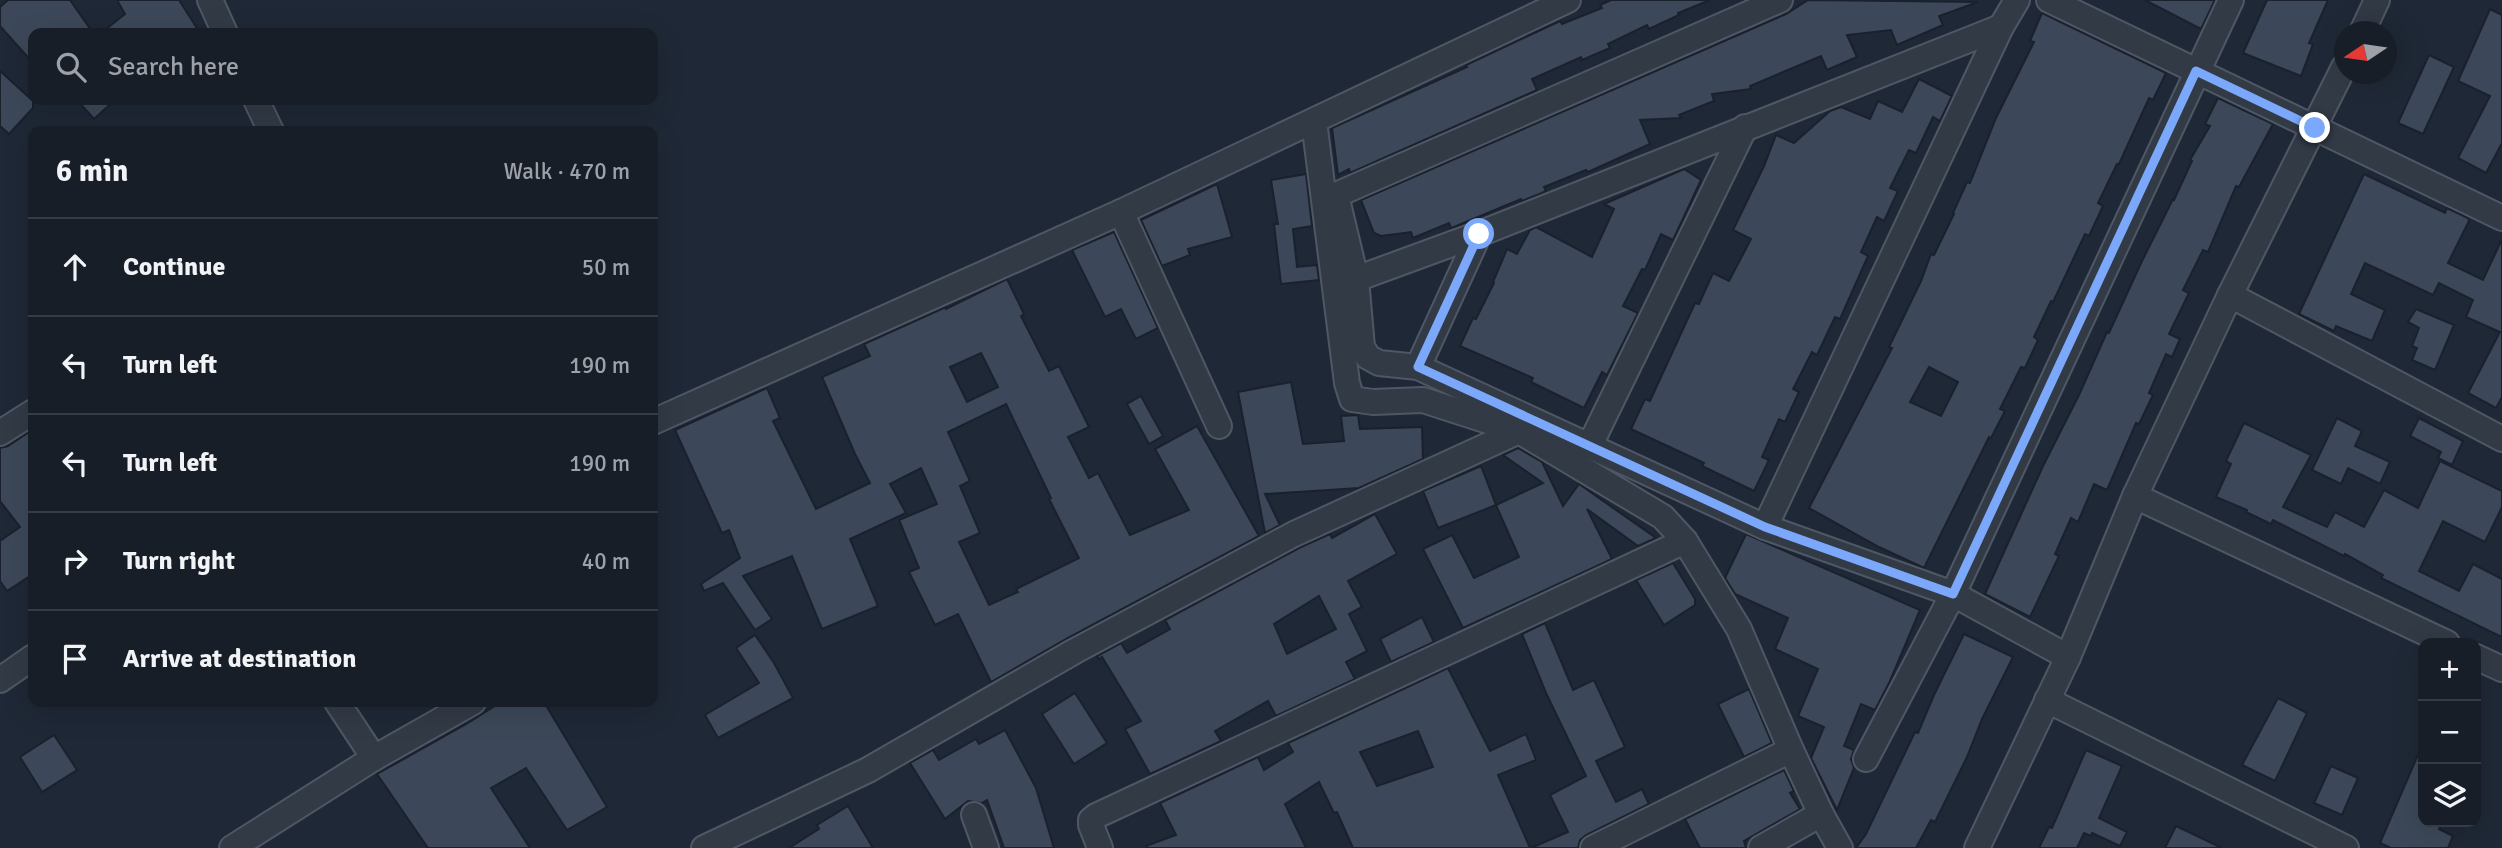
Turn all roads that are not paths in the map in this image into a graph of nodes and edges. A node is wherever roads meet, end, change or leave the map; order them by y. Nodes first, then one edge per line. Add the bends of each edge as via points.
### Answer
1 (210, 0) edge
2 (1568, 0) edge
3 (1780, 0) edge
4 (2017, 0) edge
5 (2049, 0) edge
6 (2231, 0) edge
7 (2377, 0) edge
8 (2367, 21) edge
9 (2001, 27) junction
10 (223, 28) edge
11 (2196, 71) junction
12 (2336, 84) edge
13 (258, 105) edge
14 (1314, 121) junction
15 (269, 126) edge
16 (1745, 127) junction
17 (2315, 128) junction
18 (1121, 212) junction
19 (2502, 218) edge
20 (1479, 234) junction
21 (1356, 279) junction
22 (2230, 295) junction
23 (1418, 367) junction
24 (28, 415) edge
25 (658, 420) edge
26 (1219, 426) dead end
27 (1519, 431) junction
28 (0, 433) edge
29 (2502, 439) edge
30 (1590, 445) junction
31 (2134, 496) junction
32 (1765, 527) junction
33 (1685, 541) junction
34 (1953, 594) junction
35 (2436, 638) edge
36 (2068, 657) junction
37 (2481, 659) edge
38 (28, 660) edge
39 (2502, 669) edge
40 (0, 680) edge
41 (2048, 700) junction
42 (340, 707) edge
43 (464, 707) edge
44 (1791, 750) junction
45 (374, 758) junction
46 (1866, 759) dead end
47 (1821, 814) junction
48 (974, 815) dead end
49 (232, 848) edge
50 (704, 848) edge
51 (986, 848) edge
52 (1100, 848) edge
53 (1593, 848) edge
54 (1761, 848) edge
55 (1840, 848) edge
56 (1977, 848) edge
57 (2346, 848) edge

1 - 10 street
2 - 14 street
3 - 21 street via 1336,195
4 - 9 street
5 - 11 street
6 - 11 street
7 - 8 street
9 - 16 street
9 - 32 street
11 - 17 street
11 - 34 street
12 - 17 street
13 - 15 street
14 - 18 street
14 - 27 street via 1352,399 1423,400
16 - 20 street
16 - 30 street
17 - 19 street
17 - 22 street
18 - 25 street
18 - 26 street
20 - 21 street
20 - 23 street
21 - 23 street via 1362,347 1368,357 1378,363
22 - 29 street
22 - 31 street
23 - 30 street
24 - 28 street
27 - 33 street via 1663,517
27 - 50 street via 1294,534 1075,651 868,770
30 - 32 street
31 - 35 street
31 - 36 street
32 - 34 street
33 - 44 street via 1739,629
33 - 52 street via 1096,816 1091,825
34 - 36 street
34 - 46 street
36 - 41 street
37 - 39 street
38 - 40 street
41 - 56 street
41 - 57 street
42 - 45 street
43 - 45 street
44 - 47 street
44 - 53 street
45 - 49 street
47 - 54 street
47 - 55 street
48 - 51 street

